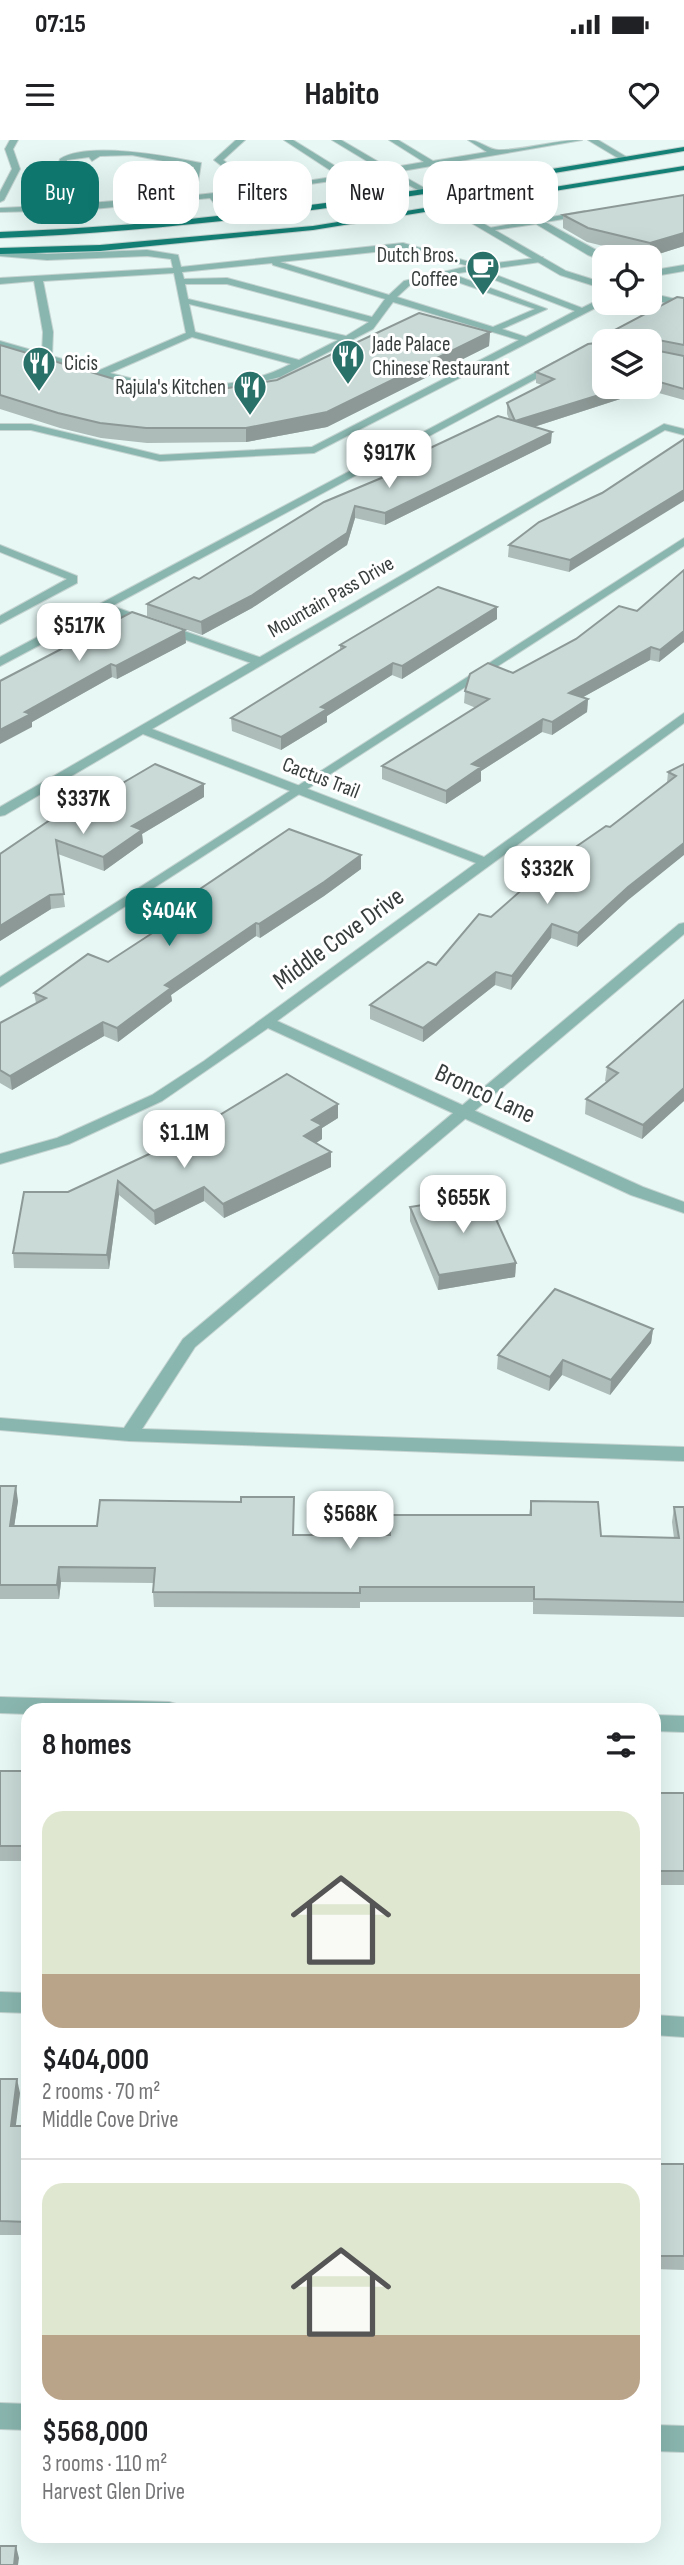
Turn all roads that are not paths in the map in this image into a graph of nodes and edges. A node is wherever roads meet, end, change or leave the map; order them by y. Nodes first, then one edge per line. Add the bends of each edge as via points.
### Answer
1 (14, 140) edge
2 (242, 140) edge
3 (288, 140) edge
4 (337, 140) edge
5 (393, 140) edge
6 (472, 140) edge
7 (578, 140) edge
8 (592, 140) edge
9 (544, 142) edge
10 (684, 149) edge
11 (0, 153) edge
12 (10, 153) junction
13 (494, 153) junction
14 (626, 159) junction
15 (63, 161) edge
16 (176, 161) edge
17 (219, 161) edge
18 (371, 161) edge
19 (427, 161) edge
20 (443, 161) edge
21 (326, 164) edge
22 (684, 168) edge
23 (558, 170) edge
24 (558, 189) edge
25 (423, 192) edge
26 (212, 195) edge
27 (199, 197) edge
28 (0, 200) edge
29 (312, 207) edge
30 (0, 210) edge
31 (21, 210) edge
32 (423, 210) edge
33 (591, 212) edge
34 (558, 217) edge
35 (213, 220) edge
36 (480, 224) edge
37 (516, 224) edge
38 (544, 224) edge
39 (488, 229) junction
40 (0, 235) edge
41 (0, 252) edge
42 (592, 253) edge
43 (540, 260) junction
44 (267, 261) junction
45 (484, 267) junction
46 (471, 268) junction
47 (684, 268) edge
48 (176, 270) junction
49 (662, 272) edge
50 (441, 273) junction
51 (38, 279) junction
52 (0, 281) edge
53 (179, 282) junction
54 (592, 282) edge
55 (392, 297) junction
56 (662, 299) edge
57 (183, 300) junction
58 (684, 304) edge
59 (592, 306) edge
60 (582, 311) junction
61 (375, 321) junction
62 (495, 329) junction
63 (191, 334) junction
64 (347, 339) junction
65 (527, 340) junction
66 (0, 344) edge
67 (47, 357) junction
68 (570, 357) edge
69 (299, 363) junction
70 (101, 373) junction
71 (0, 426) edge
72 (684, 432) edge
73 (684, 541) edge
74 (0, 548) edge
75 (103, 607) junction
76 (0, 621) edge
77 (0, 662) edge
78 (258, 662) junction
79 (684, 717) edge
80 (141, 729) junction
81 (301, 790) junction
82 (0, 812) edge
83 (486, 862) junction
84 (684, 927) edge
85 (0, 983) edge
86 (267, 1022) junction
87 (464, 1112) junction
88 (0, 1159) edge
89 (684, 1208) edge
90 (0, 1424) edge
91 (129, 1435) junction
92 (684, 1454) edge
93 (0, 1705) edge
94 (21, 1706) edge
95 (661, 1723) edge
96 (684, 1724) edge
97 (0, 2002) edge
98 (21, 2003) edge
99 (661, 2025) edge
100 (684, 2026) edge
101 (0, 2416) edge
102 (21, 2417) edge
103 (661, 2438) edge
104 (684, 2439) edge

1 - 12 street
2 - 17 street
3 - 21 street
4 - 18 street
5 - 19 street
6 - 13 street
7 - 9 street
8 - 14 street
9 - 13 street
10 - 14 main road
11 - 12 street
12 - 28 street via 16,169
13 - 20 street
14 - 23 main road
15 - 16 street via 74,155 132,153
22 - 24 main road
25 - 29 main road
26 - 27 street
30 - 31 street
32 - 41 main road via 216,238
33 - 34 street
35 - 40 main road
36 - 39 street
37 - 39 street
38 - 42 street
39 - 43 street
41 - 48 street via 47,257 147,253 174,257
43 - 45 street
43 - 54 street
44 - 45 street via 403,246
44 - 48 street
44 - 55 street
45 - 46 street
46 - 50 street
46 - 60 street
47 - 49 street
48 - 51 street
48 - 53 street
50 - 55 street via 407,283
50 - 62 street via 543,309
51 - 52 street
51 - 67 street via 48,332
53 - 57 street
53 - 61 street via 227,281
55 - 61 street
55 - 62 street
56 - 58 street
57 - 63 street
57 - 64 street
59 - 60 street
60 - 65 street
61 - 64 street
62 - 65 street
63 - 69 street
63 - 70 street
64 - 69 street
65 - 71 street via 314,450 160,458 31,427
66 - 67 street
67 - 70 street
68 - 75 street
69 - 70 street via 253,383 194,389 163,388
72 - 78 street, Mountain Pass Drive via 664,427
73 - 81 street
74 - 76 street via 72,578 71,583
75 - 77 street
75 - 78 street
78 - 80 street, Mountain Pass Drive
79 - 83 street, Middle Cove Drive
80 - 81 street, Cactus Trail
80 - 82 street, Mountain Pass Drive
81 - 83 street, Cactus Trail
81 - 85 street
83 - 86 street, Middle Cove Drive
84 - 87 street
86 - 87 street, Bronco Lane
86 - 88 street, Middle Cove Drive via 157,1098 63,1141
87 - 89 street, Bronco Lane
87 - 91 street via 189,1343
90 - 91 street
91 - 92 street
93 - 94 street
95 - 96 street
97 - 98 street
99 - 100 street
101 - 102 street
103 - 104 street

